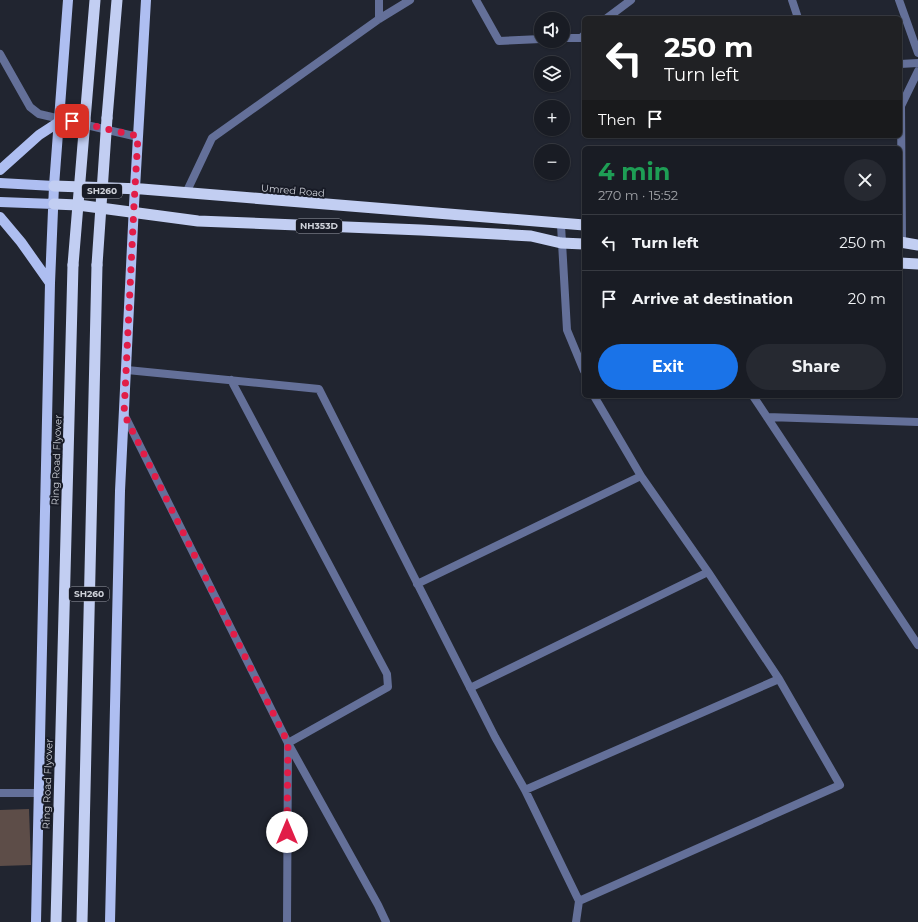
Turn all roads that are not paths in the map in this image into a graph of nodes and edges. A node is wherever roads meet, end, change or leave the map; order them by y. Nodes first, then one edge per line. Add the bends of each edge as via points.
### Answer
1 (68, 0) edge
2 (95, 0) edge
3 (117, 0) edge
4 (146, 0) edge
5 (379, 0) edge
6 (410, 0) edge
7 (476, 0) edge
8 (631, 0) edge
9 (792, 0) edge
10 (899, 0) edge
11 (610, 16) edge
12 (797, 16) edge
13 (379, 19) junction
14 (582, 37) edge
15 (570, 38) edge
16 (534, 39) edge
17 (918, 52) edge
18 (0, 54) edge
19 (918, 63) edge
20 (902, 64) edge
21 (918, 71) edge
22 (902, 104) edge
23 (59, 120) junction
24 (138, 136) junction
25 (0, 170) edge
26 (0, 183) edge
27 (54, 186) junction
28 (135, 189) junction
29 (186, 193) junction
30 (0, 202) edge
31 (54, 204) junction
32 (134, 213) junction
33 (0, 217) edge
34 (560, 224) junction
35 (582, 226) edge
36 (902, 242) edge
37 (561, 243) junction
38 (582, 244) edge
39 (918, 245) edge
40 (902, 263) edge
41 (918, 264) edge
42 (50, 283) junction
43 (582, 366) edge
44 (127, 370) junction
45 (230, 380) junction
46 (595, 398) edge
47 (754, 398) edge
48 (124, 414) junction
49 (767, 417) junction
50 (918, 422) edge
51 (641, 476) junction
52 (708, 572) junction
53 (417, 584) junction
54 (918, 645) edge
55 (779, 679) junction
56 (470, 688) junction
57 (288, 743) junction
58 (525, 790) junction
59 (0, 793) edge
60 (39, 793) junction
61 (579, 901) junction
62 (36, 922) edge
63 (56, 922) edge
64 (82, 922) edge
65 (110, 922) edge
66 (287, 922) edge
67 (386, 922) edge
68 (576, 922) edge

1 - 23 main road
2 - 63 highway, Ring Road Flyover / SH260, bridge via 73,265
3 - 64 highway, SH260, bridge via 97,265
4 - 24 main road
5 - 13 street
6 - 13 street
7 - 16 street via 499,41
8 - 11 street
9 - 12 street
10 - 17 street
13 - 29 street via 212,138
14 - 15 street
18 - 23 street via 30,107 39,114
19 - 20 street
21 - 22 street
23 - 24 street
23 - 25 main road via 39,134
23 - 27 main road
24 - 28 main road
26 - 27 main road, Umred Road
27 - 28 highway, Umred Road / NH353D
27 - 31 main road
28 - 29 highway, Umred Road / NH353D
28 - 32 main road
29 - 34 highway, Umred Road / NH353D
30 - 31 main road
31 - 32 highway, NH353D
31 - 42 main road
32 - 37 highway, NH353D via 198,221 530,236
32 - 44 main road
33 - 42 main road
34 - 35 highway, Umred Road / NH353D
34 - 37 street
36 - 39 highway
37 - 38 highway, NH353D
37 - 43 street via 567,330
40 - 41 highway
42 - 60 main road
44 - 45 street
44 - 48 main road
45 - 53 street via 319,389
45 - 57 street via 387,674 388,687
46 - 51 street
47 - 49 street
48 - 57 street
48 - 65 main road
49 - 50 street
49 - 54 street
51 - 52 street
51 - 53 street
52 - 55 street
52 - 56 street
53 - 56 street
55 - 58 street
55 - 61 street via 840,785
56 - 58 street
57 - 66 street
57 - 67 street
58 - 61 street
59 - 60 street
60 - 62 main road
61 - 68 street

